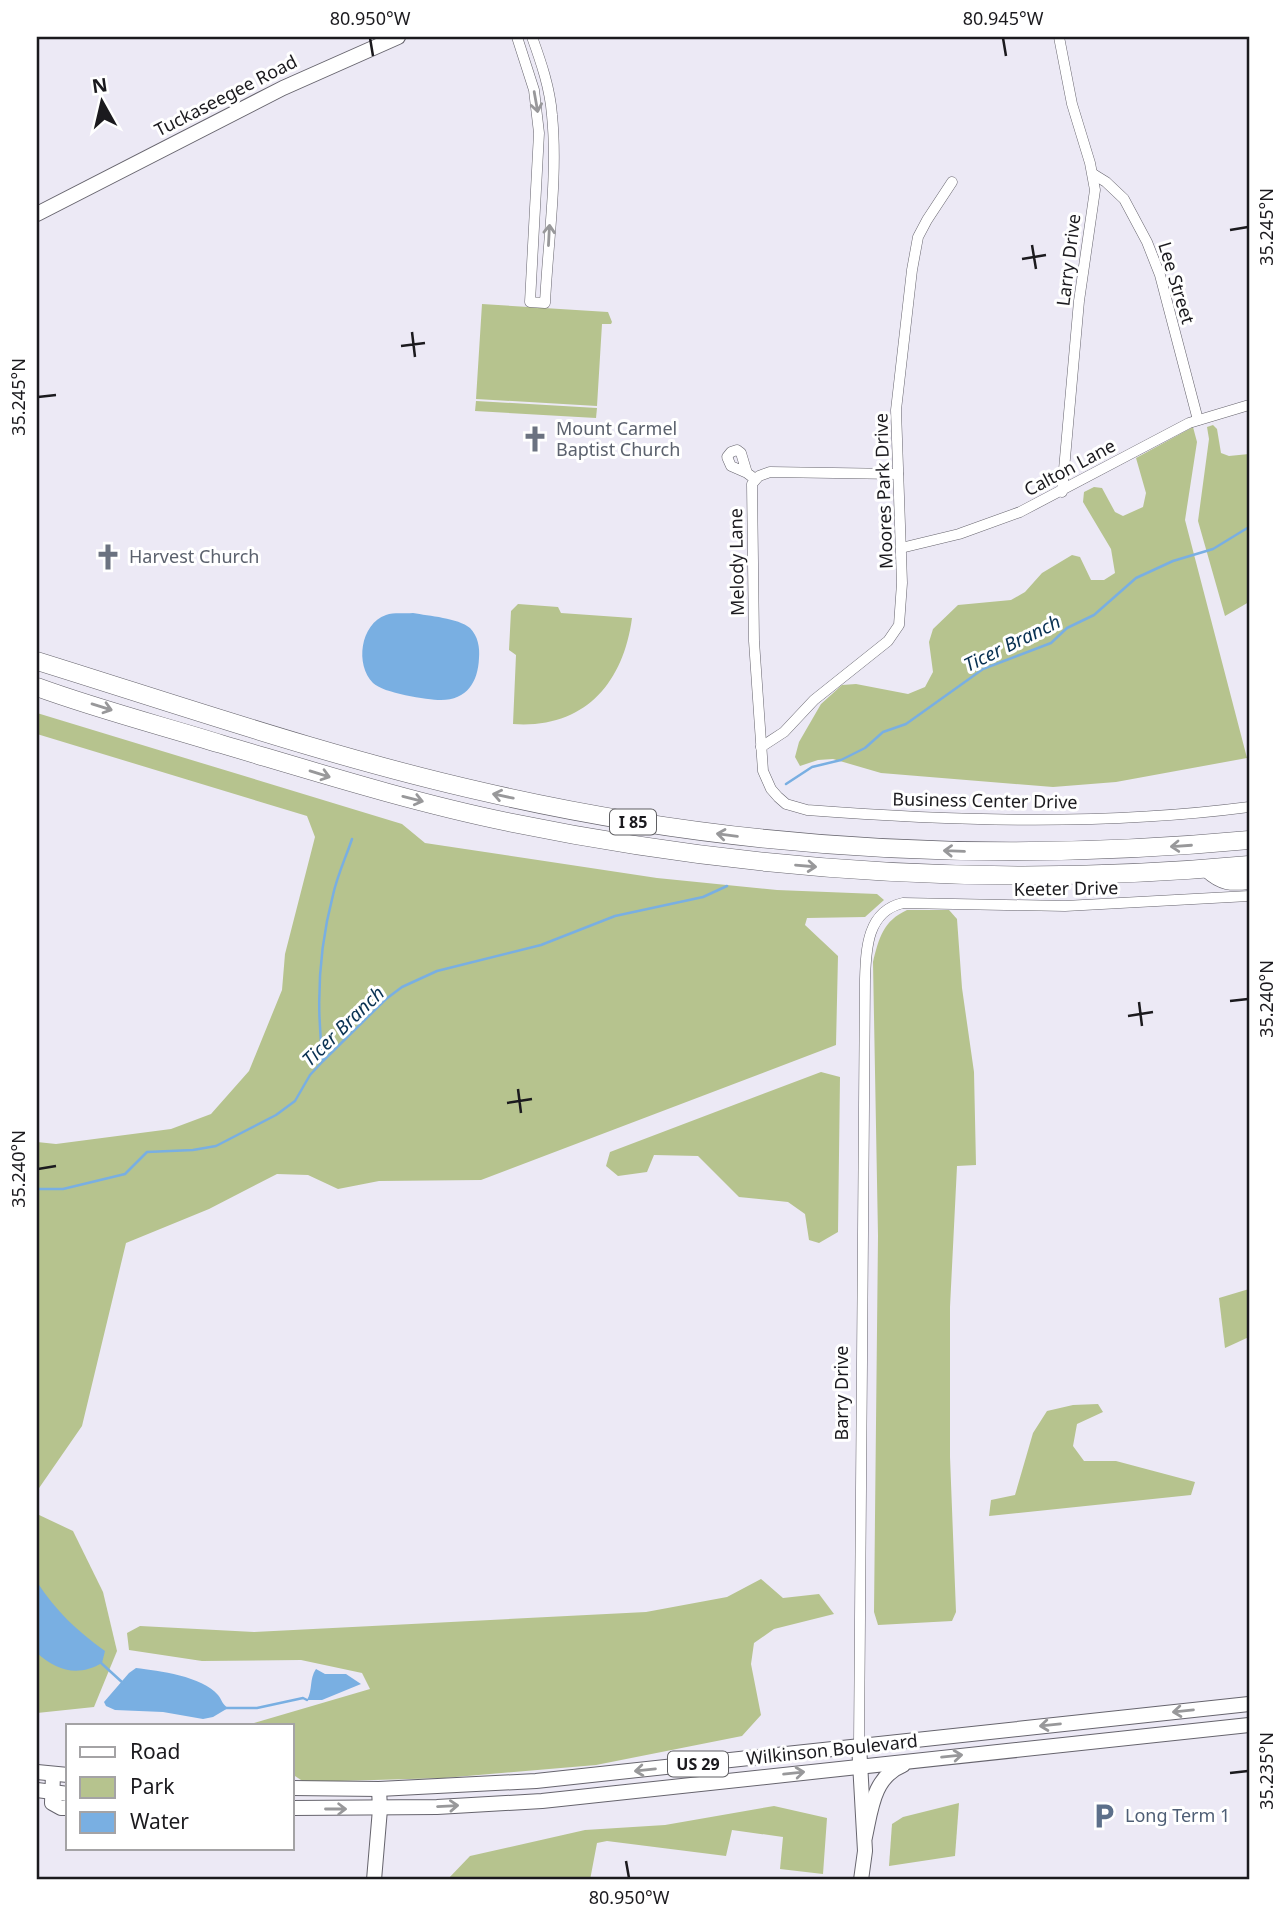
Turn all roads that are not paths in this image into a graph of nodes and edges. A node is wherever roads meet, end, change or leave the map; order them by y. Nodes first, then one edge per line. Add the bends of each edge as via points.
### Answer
1 (398, 37) edge
2 (517, 37) edge
3 (532, 37) edge
4 (1059, 37) edge
5 (1093, 174) junction
6 (952, 182) dead end
7 (37, 214) edge
8 (1249, 405) edge
9 (1198, 420) junction
10 (898, 474) junction
11 (1062, 492) junction
12 (901, 548) junction
13 (37, 661) edge
14 (37, 687) edge
15 (761, 747) junction
16 (1249, 807) edge
17 (1249, 841) edge
18 (1249, 865) edge
19 (1208, 869) junction
20 (1249, 880) edge
21 (1249, 896) edge
22 (886, 911) joint
23 (1249, 1704) edge
24 (1249, 1716) edge
25 (1249, 1725) edge
26 (1234, 1726) junction
27 (859, 1745) junction
28 (913, 1760) junction
29 (860, 1766) junction
30 (37, 1772) edge
31 (52, 1774) junction
32 (66, 1775) edge
33 (294, 1788) edge
34 (379, 1789) junction
35 (44, 1791) edge
36 (66, 1794) edge
37 (66, 1808) edge
38 (294, 1808) edge
39 (380, 1809) junction
40 (865, 1837) junction
41 (374, 1880) edge
42 (861, 1880) edge

1 - 7 main road, Tuckaseegee Road via 284,88
2 -> 3 street via 534,90 539,133 530,302 545,303 554,141 548,89
4 - 5 street, Larry Drive
5 - 9 street, Lee Street via 1124,199 1147,242
5 - 11 street, Larry Drive via 1095,190 1080,289
6 - 10 street, Moores Park Drive via 927,220 915,250 896,410
8 - 9 street, Calton Lane
9 - 11 street, Calton Lane
10 - 12 street, Moores Park Drive
10 - 15 street, Melody Lane via 770,472 751,476
11 - 12 street, Calton Lane via 985,526
12 - 15 street, Moores Park Drive via 901,614 893,636
17 -> 13 highway, I 85 via 972,852 825,845 647,824 418,776
14 -> 19 highway, I 85 via 410,799 667,850 914,873 1046,875
15 - 16 street, Business Center Drive via 763,771 771,789 786,804 807,810 966,820 1139,816
18 - 19 highway, I 85
19 - 20 highway via 1228,882
21 - 22 street, Keeter Drive via 1065,906 903,903
22 - 27 street, Barry Drive via 868,938 865,979
23 -> 27 main road, Wilkinson Boulevard / US 29
24 - 26 main road
25 - 26 main road, Wilkinson Boulevard / US 29
28 -> 26 main road, Wilkinson Boulevard / US 29
27 - 29 main road, Barry Drive
27 -> 34 main road, Wilkinson Boulevard / US 29 via 536,1781
28 - 29 main road, Wilkinson Boulevard / US 29
28 - 40 main road via 896,1767 879,1785
39 -> 29 main road, Wilkinson Boulevard / US 29 via 542,1801
29 - 40 main road, Barry Drive
30 - 31 main road
31 - 32 main road
31 - 35 main road
33 - 34 main road, Wilkinson Boulevard / US 29
34 - 39 main road
35 - 36 main road
35 - 37 main road via 56,1807
38 -> 39 main road, Wilkinson Boulevard / US 29
39 - 41 main road
40 - 42 main road, Barry Drive

